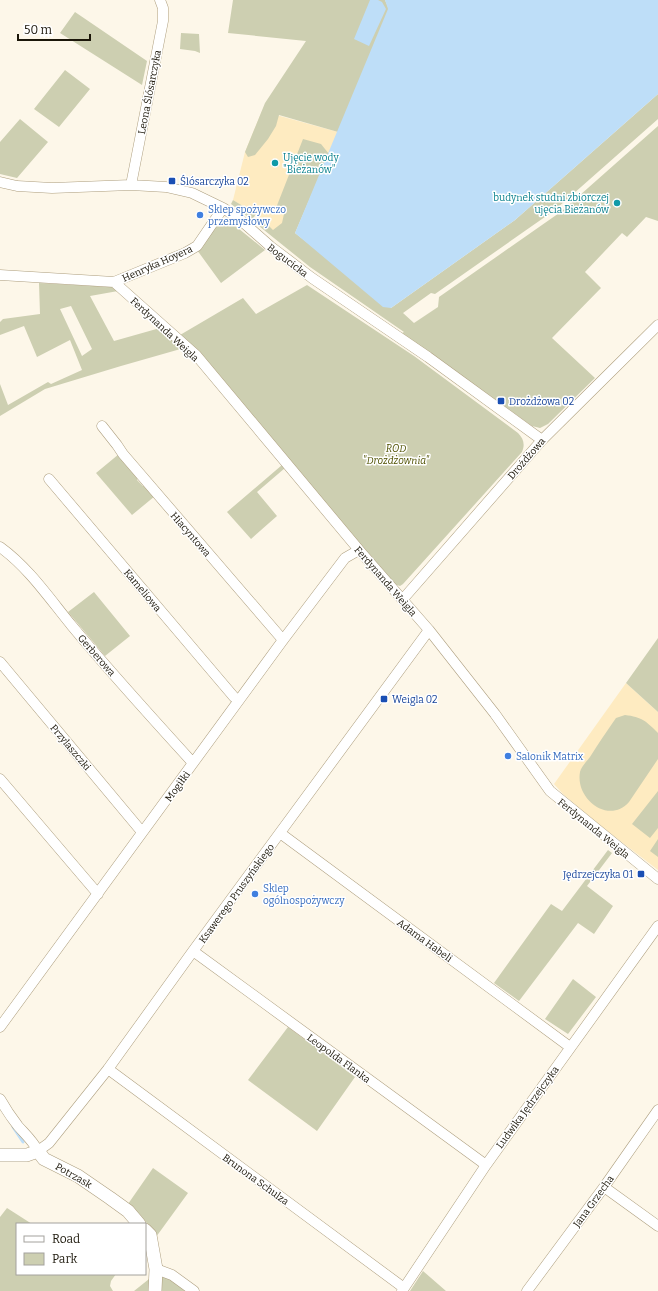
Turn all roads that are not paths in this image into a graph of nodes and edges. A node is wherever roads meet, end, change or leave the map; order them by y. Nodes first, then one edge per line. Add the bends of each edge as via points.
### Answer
1 (160, 0) edge
2 (0, 182) edge
3 (131, 185) junction
4 (223, 208) junction
5 (0, 275) edge
6 (114, 282) junction
7 (658, 325) edge
8 (102, 426) dead end
9 (542, 440) junction
10 (49, 479) dead end
11 (0, 547) edge
12 (359, 550) junction
13 (403, 599) junction
14 (429, 630) junction
15 (282, 640) junction
16 (0, 662) edge
17 (239, 700) junction
18 (193, 763) junction
19 (0, 779) edge
20 (142, 832) junction
21 (280, 833) junction
22 (658, 879) edge
23 (98, 894) junction
24 (658, 926) edge
25 (193, 951) junction
26 (0, 1027) edge
27 (570, 1047) junction
28 (108, 1069) junction
29 (0, 1099) edge
30 (658, 1110) edge
31 (38, 1151) junction
32 (0, 1155) edge
33 (486, 1165) junction
34 (604, 1187) junction
35 (138, 1223) edge
36 (658, 1226) edge
37 (146, 1231) edge
38 (156, 1269) junction
39 (403, 1289) edge
40 (155, 1291) edge
41 (194, 1291) edge
42 (527, 1291) edge

1 - 3 street, Leona Ślósarczyka via 163,21
2 - 3 street, Bogucicka via 17,186 52,188
3 - 4 street, Bogucicka via 192,193
4 - 6 street, Henryka Hoyera via 197,246 179,256
4 - 9 street, Bogucicka via 312,278 428,357
5 - 6 street, Henryka Hoyera
6 - 12 street, Ferdynanda Weigla via 196,355
7 - 9 street, Drożdżowa
8 - 15 street, Hiacyntowa
9 - 13 street, Drożdżowa
10 - 17 street, Kameliowa
11 - 18 street, Gerberowa via 30,574 142,708
12 - 13 street, Ferdynanda Weigla
12 - 15 street, Mogiłki via 345,558
13 - 14 street, Ferdynanda Weigla
14 - 21 street, Ksawerego Pruszyńskiego
14 - 22 street, Ferdynanda Weigla via 495,714 550,791
15 - 17 street, Mogiłki
16 - 20 street, Przylaszczki
17 - 18 street, Mogiłki
18 - 20 street, Mogiłki
19 - 23 street
20 - 23 street, Mogiłki
21 - 25 street, Ksawerego Pruszyńskiego
21 - 27 street, Adama Habeli
23 - 26 street, Mogiłki
24 - 27 street, Ludwika Jędrzejczyka
25 - 28 street, Ksawerego Pruszyńskiego
25 - 33 street, Leopolda Flanka
27 - 33 street, Ludwika Jędrzejczyka
28 - 31 street, Ksawerego Pruszyńskiego via 49,1143
28 - 39 street, Brunona Schulza
29 - 31 street
30 - 34 street, Jana Grzecha
31 - 32 street via 28,1156
31 - 35 street, Potrzask via 44,1159 78,1176 110,1198 128,1211
33 - 39 street, Ludwika Jędrzejczyka
34 - 36 street
34 - 42 street, Jana Grzecha
37 - 38 street via 150,1235
38 - 40 street
38 - 41 street via 172,1275

